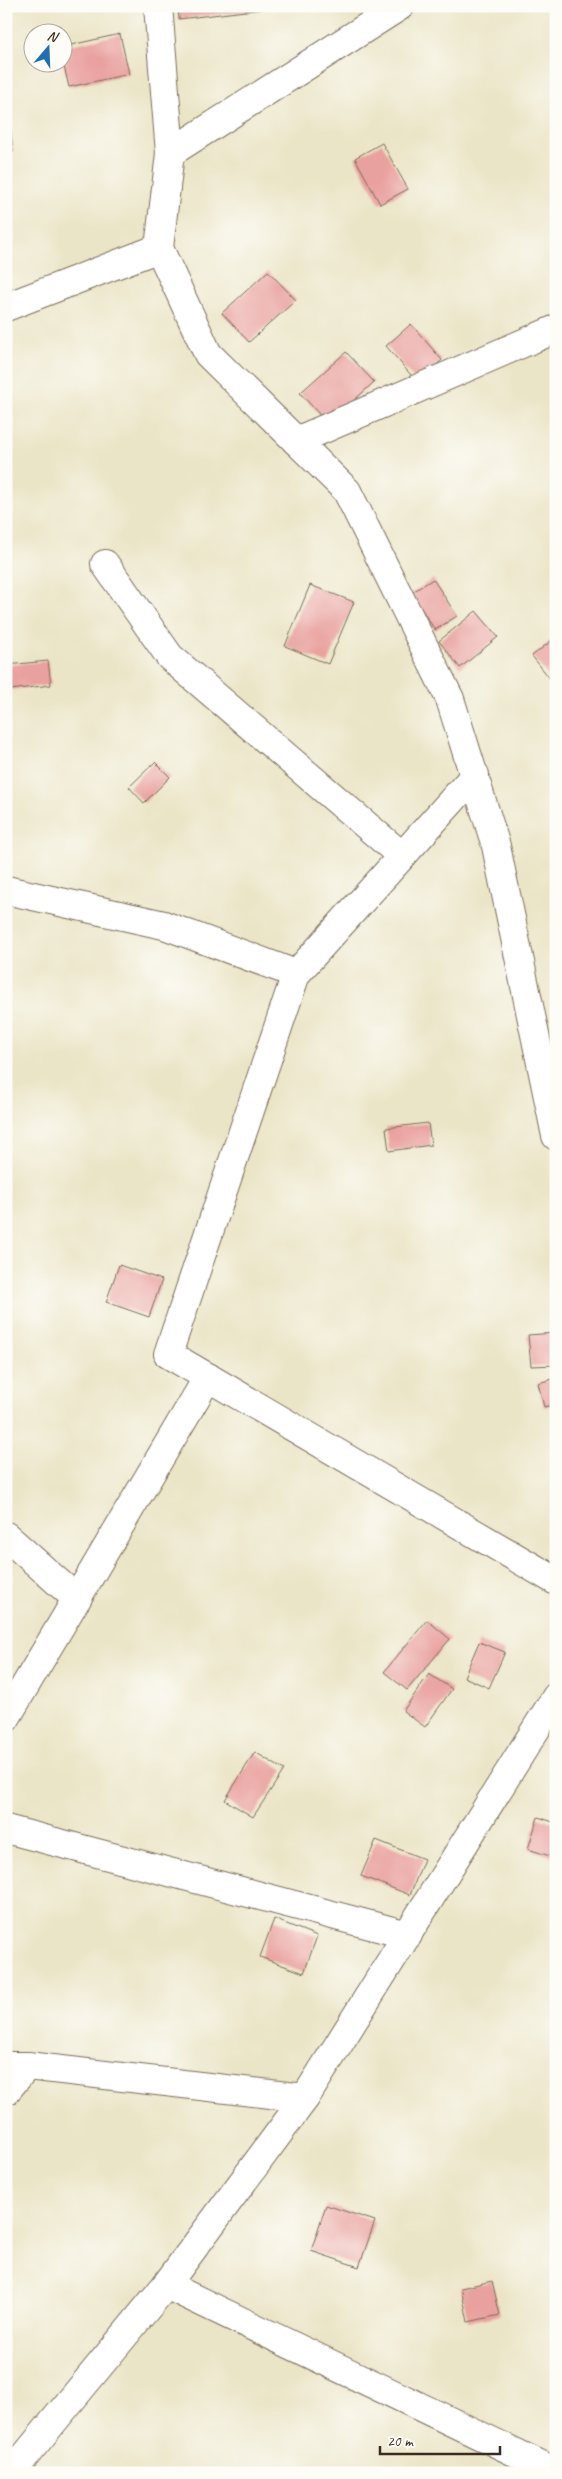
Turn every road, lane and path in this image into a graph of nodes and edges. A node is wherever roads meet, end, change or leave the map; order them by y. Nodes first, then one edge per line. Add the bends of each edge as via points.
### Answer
1 (158, 6) edge
2 (400, 6) edge
3 (170, 152) junction
4 (159, 248) junction
5 (6, 307) edge
6 (556, 329) edge
7 (296, 441) junction
8 (105, 564) dead end
9 (475, 775) junction
10 (402, 856) junction
11 (6, 890) edge
12 (296, 974) junction
13 (556, 1136) edge
14 (208, 1377) junction
15 (6, 1536) edge
16 (556, 1581) edge
17 (76, 1599) junction
18 (556, 1698) edge
19 (6, 1718) edge
20 (6, 1829) edge
21 (408, 1935) junction
22 (17, 2066) edge
23 (6, 2091) edge
24 (306, 2098) junction
25 (166, 2285) junction
26 (556, 2472) edge
27 (11, 2473) edge

1 - 3 street
2 - 3 street
3 - 4 street
4 - 5 street
4 - 7 street via 208,354
6 - 7 street
7 - 9 street via 347,491 450,699
8 - 10 street via 170,657
9 - 10 street
9 - 13 street via 496,846
10 - 12 street
11 - 12 street via 164,925
12 - 14 street via 168,1354
14 - 16 street
14 - 17 street
15 - 17 street
17 - 19 street
18 - 21 street
20 - 21 street
21 - 24 street
22 - 23 street
22 - 24 street
24 - 25 street
25 - 26 street
25 - 27 street

